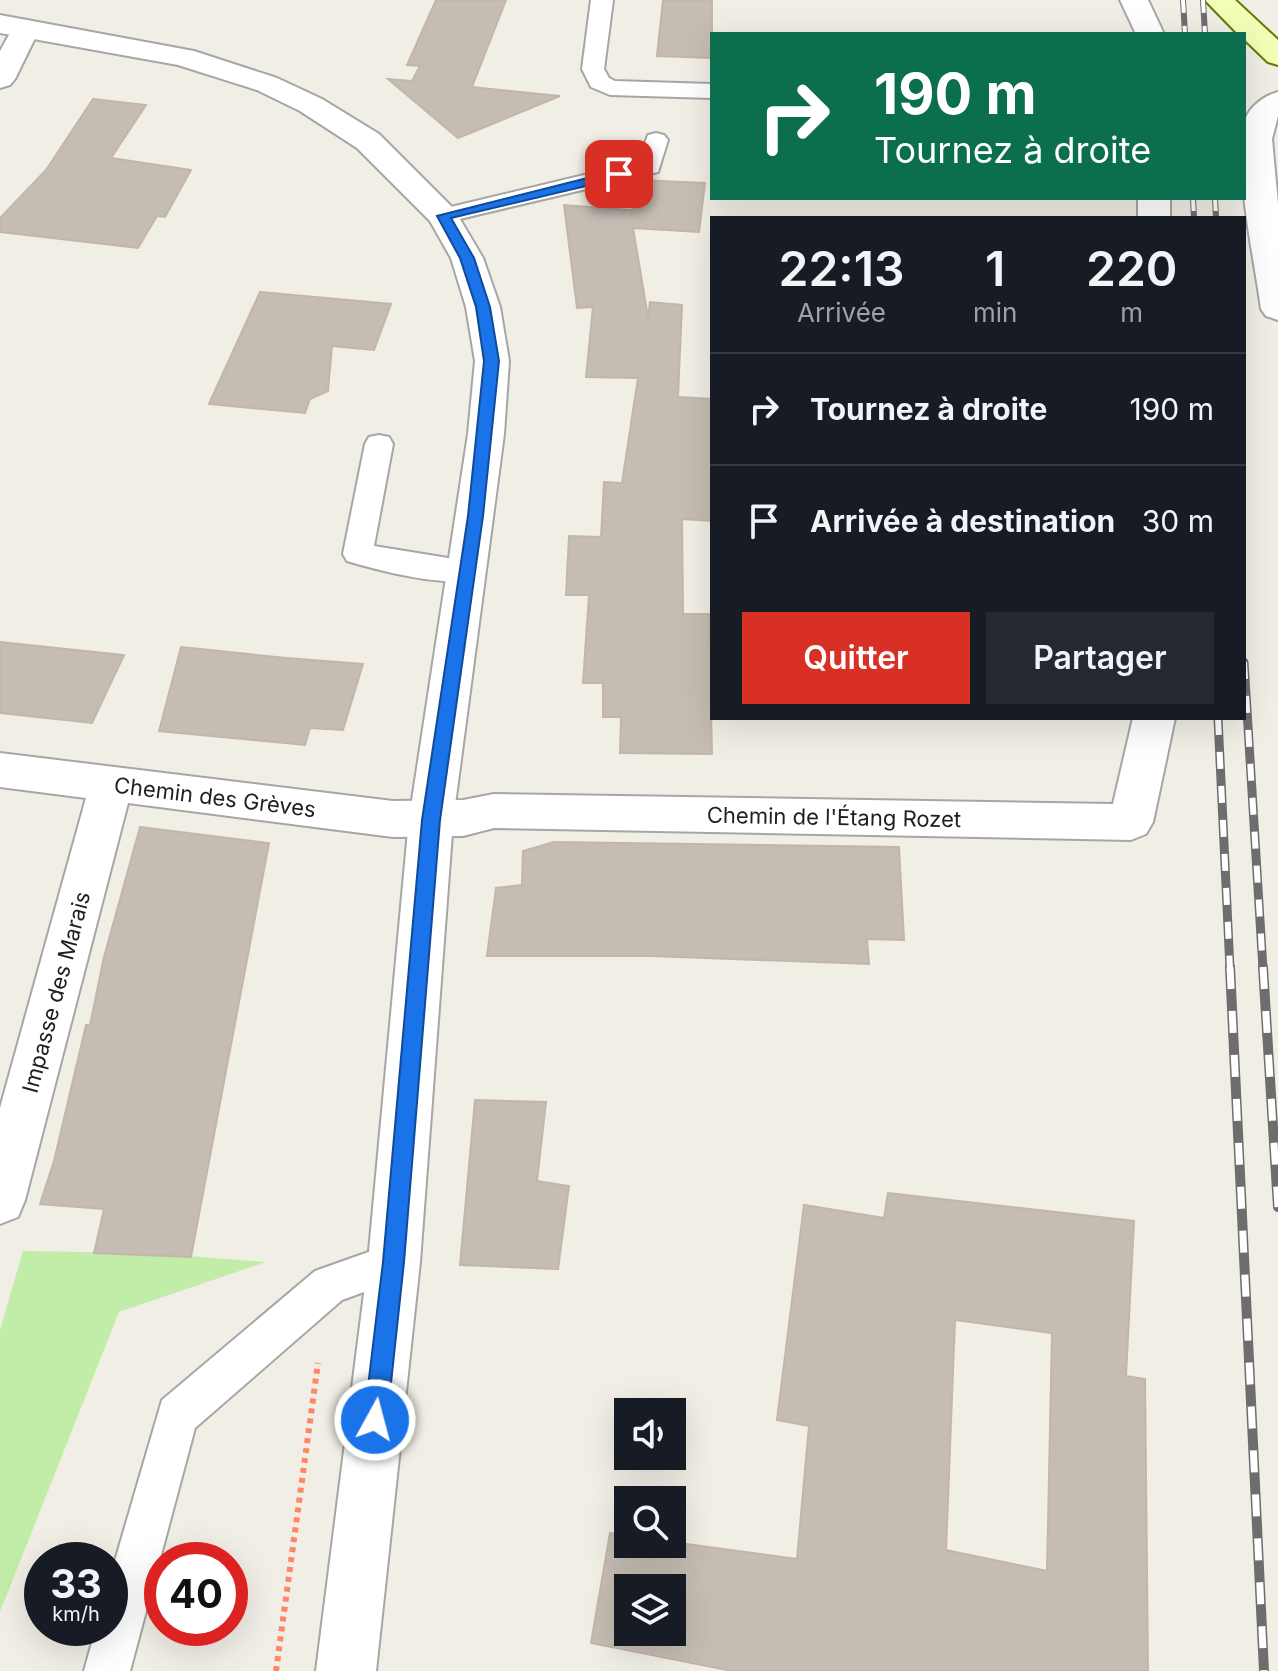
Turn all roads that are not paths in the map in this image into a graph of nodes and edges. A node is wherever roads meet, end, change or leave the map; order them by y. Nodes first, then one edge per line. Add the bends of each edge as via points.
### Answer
1 (602, 0) edge
2 (1134, 0) edge
3 (1219, 0) edge
4 (12, 27) edge
5 (1149, 32) edge
6 (1278, 56) edge
7 (0, 79) edge
8 (710, 91) edge
9 (1278, 101) edge
10 (656, 140) dead end
11 (443, 216) junction
12 (1278, 309) edge
13 (379, 444) dead end
14 (468, 571) junction
15 (1154, 720) edge
16 (0, 770) edge
17 (111, 784) junction
18 (431, 820) junction
19 (0, 1200) edge
20 (394, 1262) junction
21 (107, 1671) edge
22 (346, 1671) edge

1 - 8 lane via 593,69 599,82 610,88
2 - 5 street
3 - 6 main road
4 - 7 street
4 - 11 street via 184,57 267,84 368,141
9 - 12 street via 1258,126 1257,153
10 - 11 lane via 649,167
11 - 14 street via 467,258 492,361
13 - 14 lane via 358,554
14 - 18 street
15 - 18 street, Chemin de l'Étang Rozet via 1131,822 494,811
16 - 17 street, Chemin des Grèves
17 - 18 street, Chemin des Grèves
17 - 19 street, Impasse des Marais
18 - 20 street
20 - 21 lane via 329,1285 177,1415
20 - 22 street

